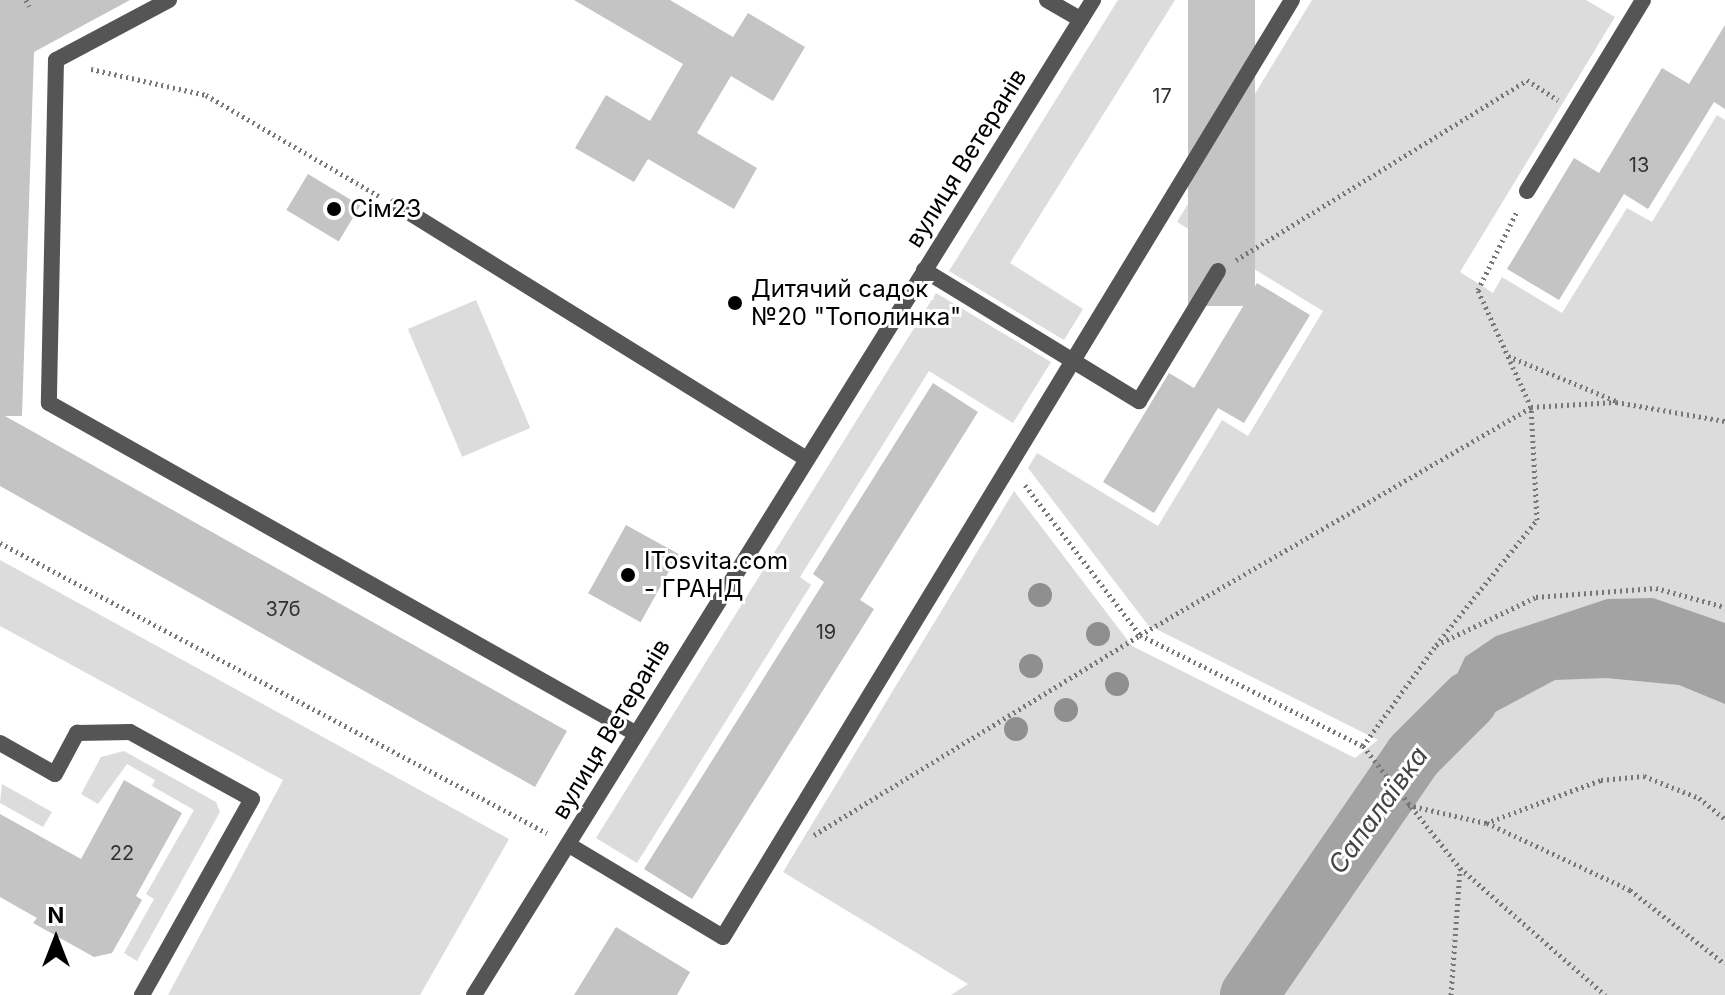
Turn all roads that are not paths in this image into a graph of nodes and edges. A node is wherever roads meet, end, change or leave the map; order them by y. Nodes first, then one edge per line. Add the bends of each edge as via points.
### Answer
1 (169, 0) edge
2 (1047, 0) edge
3 (1093, 0) edge
4 (1292, 0) edge
5 (1643, 0) edge
6 (1081, 20) junction
7 (1527, 191) road end
8 (397, 205) road end
9 (924, 270) junction
10 (1218, 271) road end
11 (1073, 361) junction
12 (807, 459) junction
13 (635, 733) junction
14 (0, 743) edge
15 (569, 845) junction
16 (142, 995) edge
17 (474, 995) edge

1 - 13 street via 56,60 49,403
2 - 6 street
3 - 6 street, вулиця Ветеранів
4 - 11 street
5 - 7 street
6 - 9 street, вулиця Ветеранів
8 - 12 street
9 - 11 street
9 - 12 street, вулиця Ветеранів
10 - 11 street via 1139,401
11 - 15 street via 723,937
12 - 13 street, вулиця Ветеранів
13 - 15 street, вулиця Ветеранів
14 - 16 street via 55,774 77,733 130,732 252,799
15 - 17 street, вулиця Ветеранів

